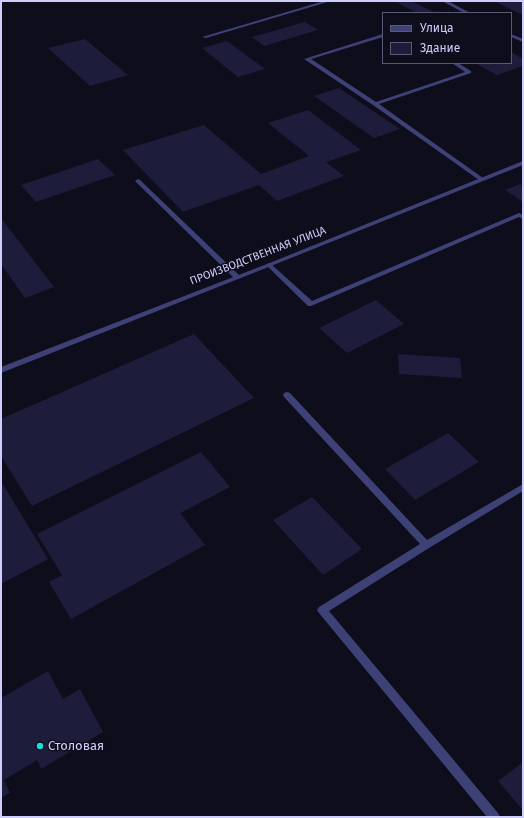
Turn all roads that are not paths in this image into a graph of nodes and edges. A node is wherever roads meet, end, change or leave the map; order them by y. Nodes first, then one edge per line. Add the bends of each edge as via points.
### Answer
1 (329, 1) edge
2 (444, 1) edge
3 (466, 12) edge
4 (382, 35) edge
5 (512, 36) edge
6 (204, 37) dead end
7 (523, 41) edge
8 (457, 64) edge
9 (375, 104) junction
10 (523, 162) edge
11 (481, 179) junction
12 (138, 181) dead end
13 (523, 217) edge
14 (269, 265) junction
15 (237, 277) junction
16 (1, 370) edge
17 (287, 395) dead end
18 (523, 487) edge
19 (426, 545) junction
20 (494, 817) edge

1 - 6 street
2 - 3 street
4 - 9 street via 307,59
5 - 7 street
8 - 9 street via 469,72
9 - 11 street
10 - 11 street, ПРОИЗВОДСТВЕННАЯ УЛИЦА
11 - 14 street, ПРОИЗВОДСТВЕННАЯ УЛИЦА
12 - 15 street
13 - 14 street via 519,215 311,304
14 - 15 street, ПРОИЗВОДСТВЕННАЯ УЛИЦА
15 - 16 street, ПРОИЗВОДСТВЕННАЯ УЛИЦА
17 - 19 street
18 - 19 street
19 - 20 street via 322,610

